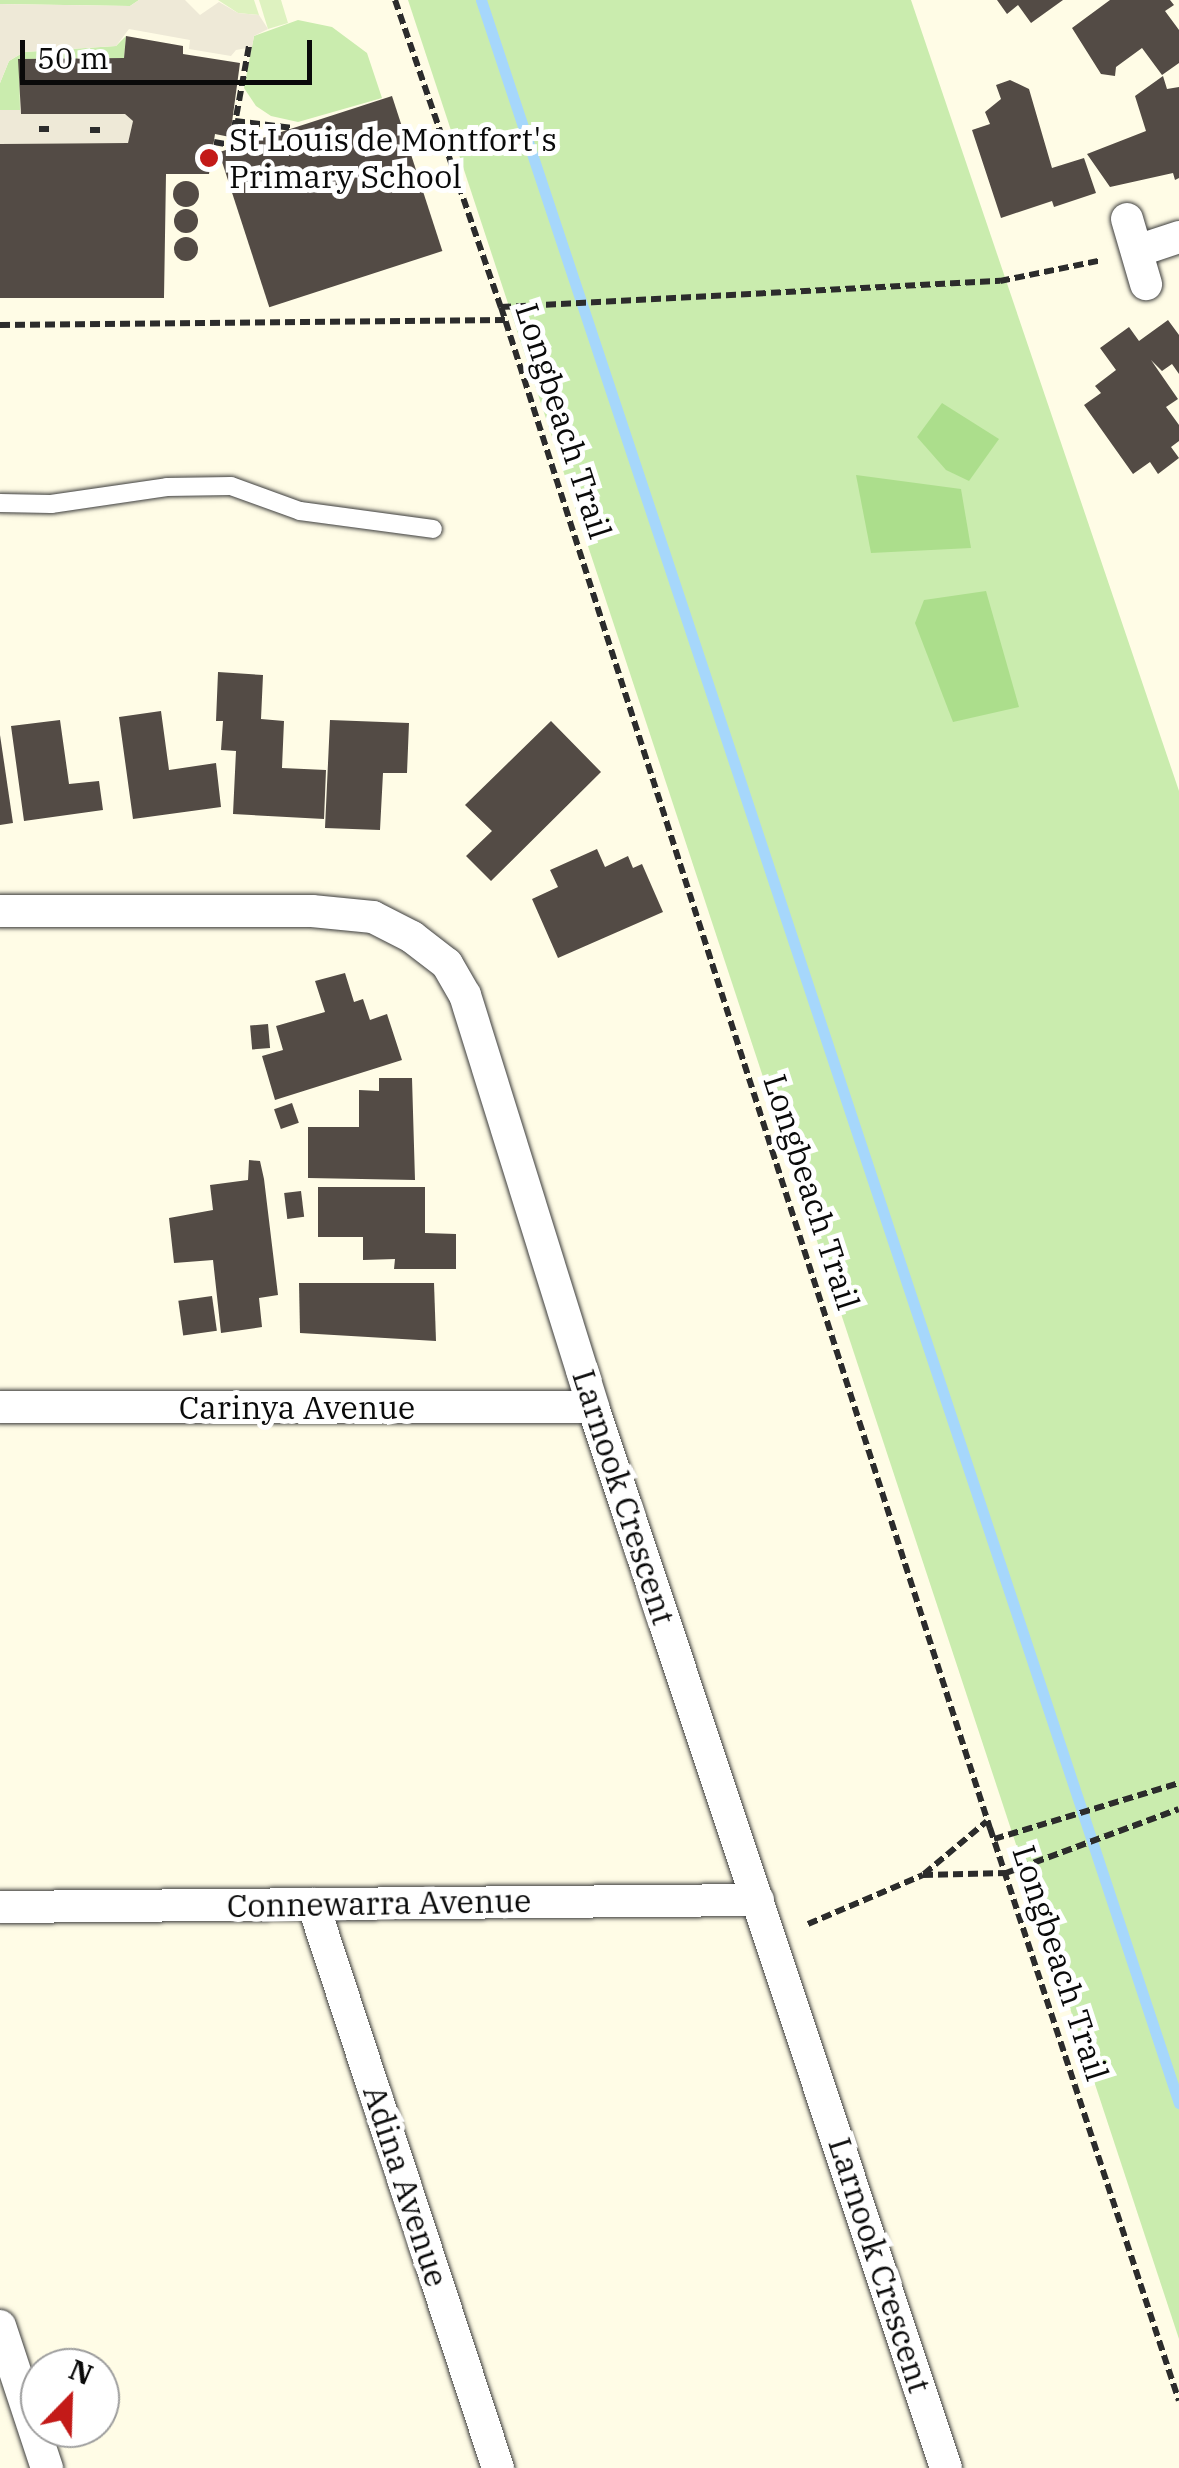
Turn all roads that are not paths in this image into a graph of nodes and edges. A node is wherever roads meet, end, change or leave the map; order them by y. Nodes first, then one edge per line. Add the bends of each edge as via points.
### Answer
1 (1127, 219) dead end
2 (1179, 237) edge
3 (1137, 251) junction
4 (1146, 284) dead end
5 (0, 504) edge
6 (432, 529) dead end
7 (0, 911) edge
8 (0, 1407) edge
9 (593, 1407) junction
10 (758, 1900) junction
11 (314, 1904) junction
12 (0, 1907) edge
13 (0, 2326) edge
14 (47, 2468) edge
15 (498, 2468) edge
16 (946, 2468) edge

1 - 3 street
2 - 3 street
3 - 4 street
5 - 6 lane via 231,486 300,512
7 - 9 street, Larnook Crescent via 357,916 412,937 447,964 464,995
8 - 9 street, Carinya Avenue
9 - 10 street, Larnook Crescent
10 - 11 street, Connewarra Avenue
10 - 16 street, Larnook Crescent
11 - 12 street, Connewarra Avenue
11 - 15 street, Adina Avenue
13 - 14 street

